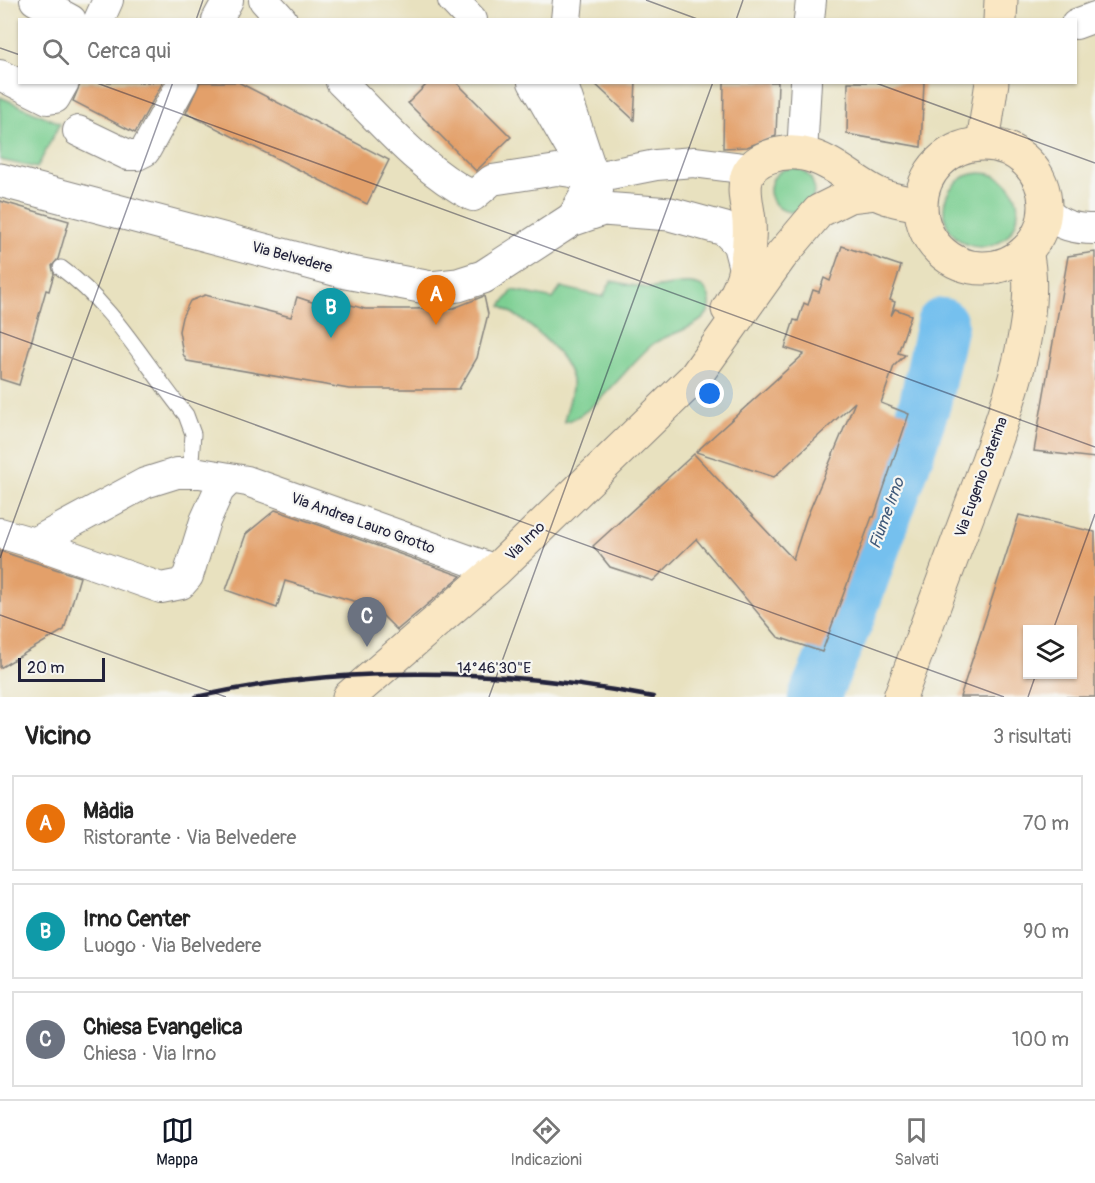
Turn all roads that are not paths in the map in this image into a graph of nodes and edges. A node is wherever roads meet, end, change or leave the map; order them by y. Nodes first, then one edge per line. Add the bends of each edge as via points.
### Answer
1 (35, 0) edge
2 (108, 0) edge
3 (228, 0) edge
4 (264, 0) edge
5 (453, 0) edge
6 (568, 0) edge
7 (811, 0) edge
8 (1001, 0) edge
9 (1095, 17) edge
10 (67, 18) edge
11 (99, 18) edge
12 (219, 18) edge
13 (280, 18) edge
14 (470, 18) edge
15 (566, 18) edge
16 (809, 18) edge
17 (1000, 18) edge
18 (1077, 24) edge
19 (0, 75) edge
20 (18, 84) edge
21 (18, 84) edge
22 (63, 84) edge
23 (182, 84) edge
24 (343, 84) edge
25 (534, 84) edge
26 (563, 84) edge
27 (806, 84) edge
28 (992, 84) edge
29 (78, 131) dead end
30 (983, 143) junction
31 (802, 154) junction
32 (750, 169) junction
33 (590, 176) junction
34 (0, 180) edge
35 (875, 193) junction
36 (920, 205) junction
37 (603, 210) junction
38 (1045, 211) junction
39 (572, 220) junction
40 (1095, 229) edge
41 (1026, 251) junction
42 (745, 266) junction
43 (61, 268) dead end
44 (695, 377) junction
45 (190, 474) junction
46 (230, 479) junction
47 (0, 533) edge
48 (34, 543) junction
49 (496, 570) junction
50 (349, 697) edge
51 (900, 697) edge

1 - 10 street
2 - 11 street
3 - 12 street
4 - 13 street
5 - 14 street
6 - 15 street
7 - 16 street
8 - 17 main road
9 - 18 street
19 - 21 street
20 - 22 street via 48,99 55,98
23 - 29 street via 146,151 128,155
24 - 33 street via 434,172 472,196 492,180 557,170
25 - 33 street
26 - 33 street
27 - 31 street
28 - 30 main road
30 - 36 main road via 946,154 932,168 923,186
30 - 38 main road via 1022,156 1044,190
31 - 32 main road via 778,155
31 - 35 main road via 836,168
32 - 33 street via 694,162
32 - 42 main road, Via Irno via 746,178 749,236
33 - 37 street
33 - 39 street, Via Belvedere
34 - 39 street, Via Belvedere via 346,272 430,288 483,277
35 - 36 main road
35 - 44 main road, Via Irno via 840,200 810,220
36 - 41 main road via 922,223 930,240 942,254 958,263 994,267 1011,262
37 - 39 street, Via Belvedere
37 - 42 street, Via Belvedere via 670,214 725,228 740,243
38 - 40 street via 1058,223 1077,230
38 - 41 main road via 1039,232
41 - 51 main road, Via Eugenio Caterina via 1031,273 1029,306 1019,359 1004,412
42 - 44 main road, Via Irno via 737,294 714,329
43 - 45 lane via 83,283 109,312 186,415 194,434
44 - 49 main road, Via Irno
45 - 46 street, Via Andrea Lauro Grotto
45 - 48 street, Via Andrea Lauro Grotto via 177,473 145,483
46 - 48 street via 219,490 188,576 181,584 161,588
46 - 49 street, Via Andrea Lauro Grotto via 247,481
47 - 48 street
49 - 50 main road, Via Irno

